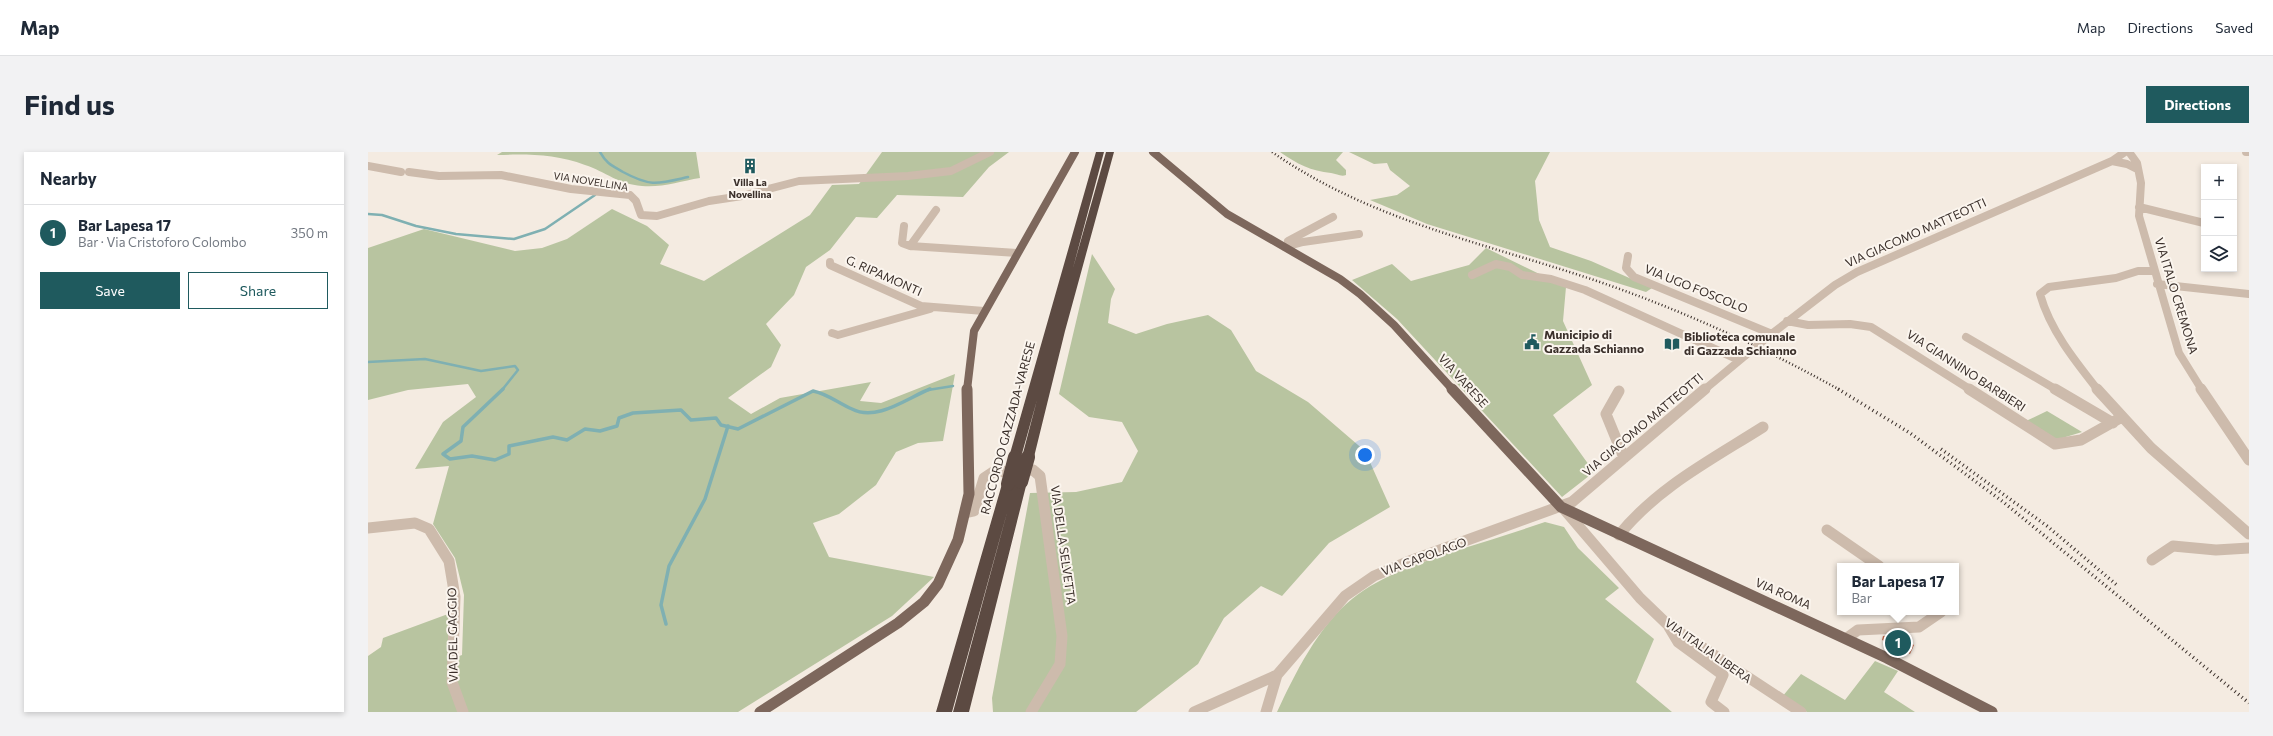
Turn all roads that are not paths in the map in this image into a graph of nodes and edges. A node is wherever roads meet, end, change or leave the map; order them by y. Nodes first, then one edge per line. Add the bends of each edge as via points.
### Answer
1 (990, 152) edge
2 (1075, 152) edge
3 (1100, 152) edge
4 (1110, 152) edge
5 (1153, 152) edge
6 (2129, 152) edge
7 (2122, 154) edge
8 (2112, 161) junction
9 (368, 166) edge
10 (2137, 168) junction
11 (400, 172) dead end
12 (409, 172) dead end
13 (2138, 207) junction
14 (936, 210) dead end
15 (1333, 217) dead end
16 (2201, 221) edge
17 (904, 226) dead end
18 (1359, 234) dead end
19 (910, 246) junction
20 (1283, 246) junction
21 (1017, 253) junction
22 (1628, 256) dead end
23 (830, 262) dead end
24 (2154, 271) junction
25 (1472, 275) dead end
26 (2157, 284) junction
27 (2249, 294) edge
28 (934, 308) junction
29 (984, 311) junction
30 (1787, 321) junction
31 (832, 333) dead end
32 (1771, 335) junction
33 (1966, 337) dead end
34 (1743, 357) junction
35 (1619, 391) dead end
36 (2122, 417) junction
37 (2113, 423) junction
38 (1763, 427) dead end
39 (1022, 457) junction
40 (1624, 458) junction
41 (2249, 460) edge
42 (1015, 483) junction
43 (1561, 507) junction
44 (965, 513) junction
45 (368, 528) edge
46 (1827, 530) dead end
47 (2249, 534) edge
48 (1619, 535) junction
49 (2249, 548) edge
50 (2152, 560) dead end
51 (1875, 563) edge
52 (1937, 615) edge
53 (1667, 624) junction
54 (1847, 638) junction
55 (1277, 675) junction
56 (1773, 695) junction
57 (463, 712) edge
58 (760, 712) edge
59 (944, 712) edge
60 (961, 712) edge
61 (1031, 712) edge
62 (1194, 712) edge
63 (1266, 712) edge
64 (1724, 712) edge
65 (1789, 712) edge
66 (1801, 712) edge
67 (1992, 712) edge

1 - 12 street, VIA NOVELLINA via 951,171 908,176 799,181 647,217 641,215 636,201 630,195 571,189 501,175 439,176
2 - 21 main road
3 - 39 highway, RACCORDO GAZZADA-VARESE
4 - 39 highway, RACCORDO GAZZADA-VARESE
5 - 20 main road, VIA VARESE via 1227,214
6 - 10 street, VIA ITALO CREMONA via 2137,163
7 - 8 street, VIA GIACOMO MATTEOTTI
7 - 10 street
8 - 10 street
8 - 30 street, VIA GIACOMO MATTEOTTI via 1857,272
9 - 11 street
10 - 13 street, VIA ITALO CREMONA via 2141,190
13 - 16 street
13 - 24 street, VIA ITALO CREMONA
14 - 19 street
15 - 20 street
17 - 19 street via 902,243
18 - 20 street via 1335,240 1296,242
19 - 21 street
20 - 43 main road, VIA VARESE via 1340,279 1394,325
21 - 29 main road
22 - 32 street, VIA UGO FOSCOLO via 1625,268 1634,277
23 - 28 street, G. RIPAMONTI via 828,264 921,306
24 - 26 street, VIA ITALO CREMONA
24 - 36 street via 2138,271 2116,278 2049,287 2040,294 2043,309 2052,328 2087,377
25 - 34 street via 1496,264 1510,267 1522,275 1551,279 1585,290
26 - 27 street
26 - 41 street, VIA ITALO CREMONA via 2179,353 2187,369
28 - 29 street, G. RIPAMONTI
28 - 31 street, G. RIPAMONTI via 838,335
29 - 44 main road via 974,331 968,355 966,382 970,482
30 - 32 street, VIA GIACOMO MATTEOTTI
30 - 37 street, VIA GIANNINO BARBIERI via 1802,326 1850,323 1871,327 2055,444 2065,445 2094,434
32 - 34 street, VIA GIACOMO MATTEOTTI, bridge
33 - 37 street
34 - 40 street, VIA GIACOMO MATTEOTTI
35 - 40 street via 1606,414
36 - 37 street, VIA GIANNINO BARBIERI
36 - 47 street via 2164,460
38 - 48 street via 1719,452 1655,495
39 - 42 highway, RACCORDO GAZZADA-VARESE, bridge
40 - 43 street, VIA GIACOMO MATTEOTTI via 1572,502
42 - 59 highway, RACCORDO GAZZADA-VARESE
42 - 60 highway, RACCORDO GAZZADA-VARESE
43 - 48 main road, VIA ROMA
43 - 53 street, VIA ITALIA LIBERA via 1640,598
43 - 55 street, VIA CAPOLAGO via 1374,576 1345,596
44 - 58 main road via 944,575 931,594 890,628
44 - 61 street, VIA DELLA SELVETTA via 974,511 984,478 993,472 1033,470 1040,476 1062,636 1060,664
45 - 57 street, VIA DEL GAGGIO via 415,523 429,529 449,561 455,597 452,682
46 - 51 street
48 - 54 main road, VIA ROMA
49 - 50 street via 2216,550 2173,546
52 - 54 street via 1919,627 1858,630
53 - 56 street, VIA ITALIA LIBERA
53 - 64 street via 1678,642 1722,675 1722,682 1711,695 1711,702
54 - 67 main road, VIA ROMA
55 - 62 street, VIA CAPOLAGO
55 - 63 street, VIA CAPOLAGO
56 - 65 street
56 - 66 street, VIA ITALIA LIBERA

